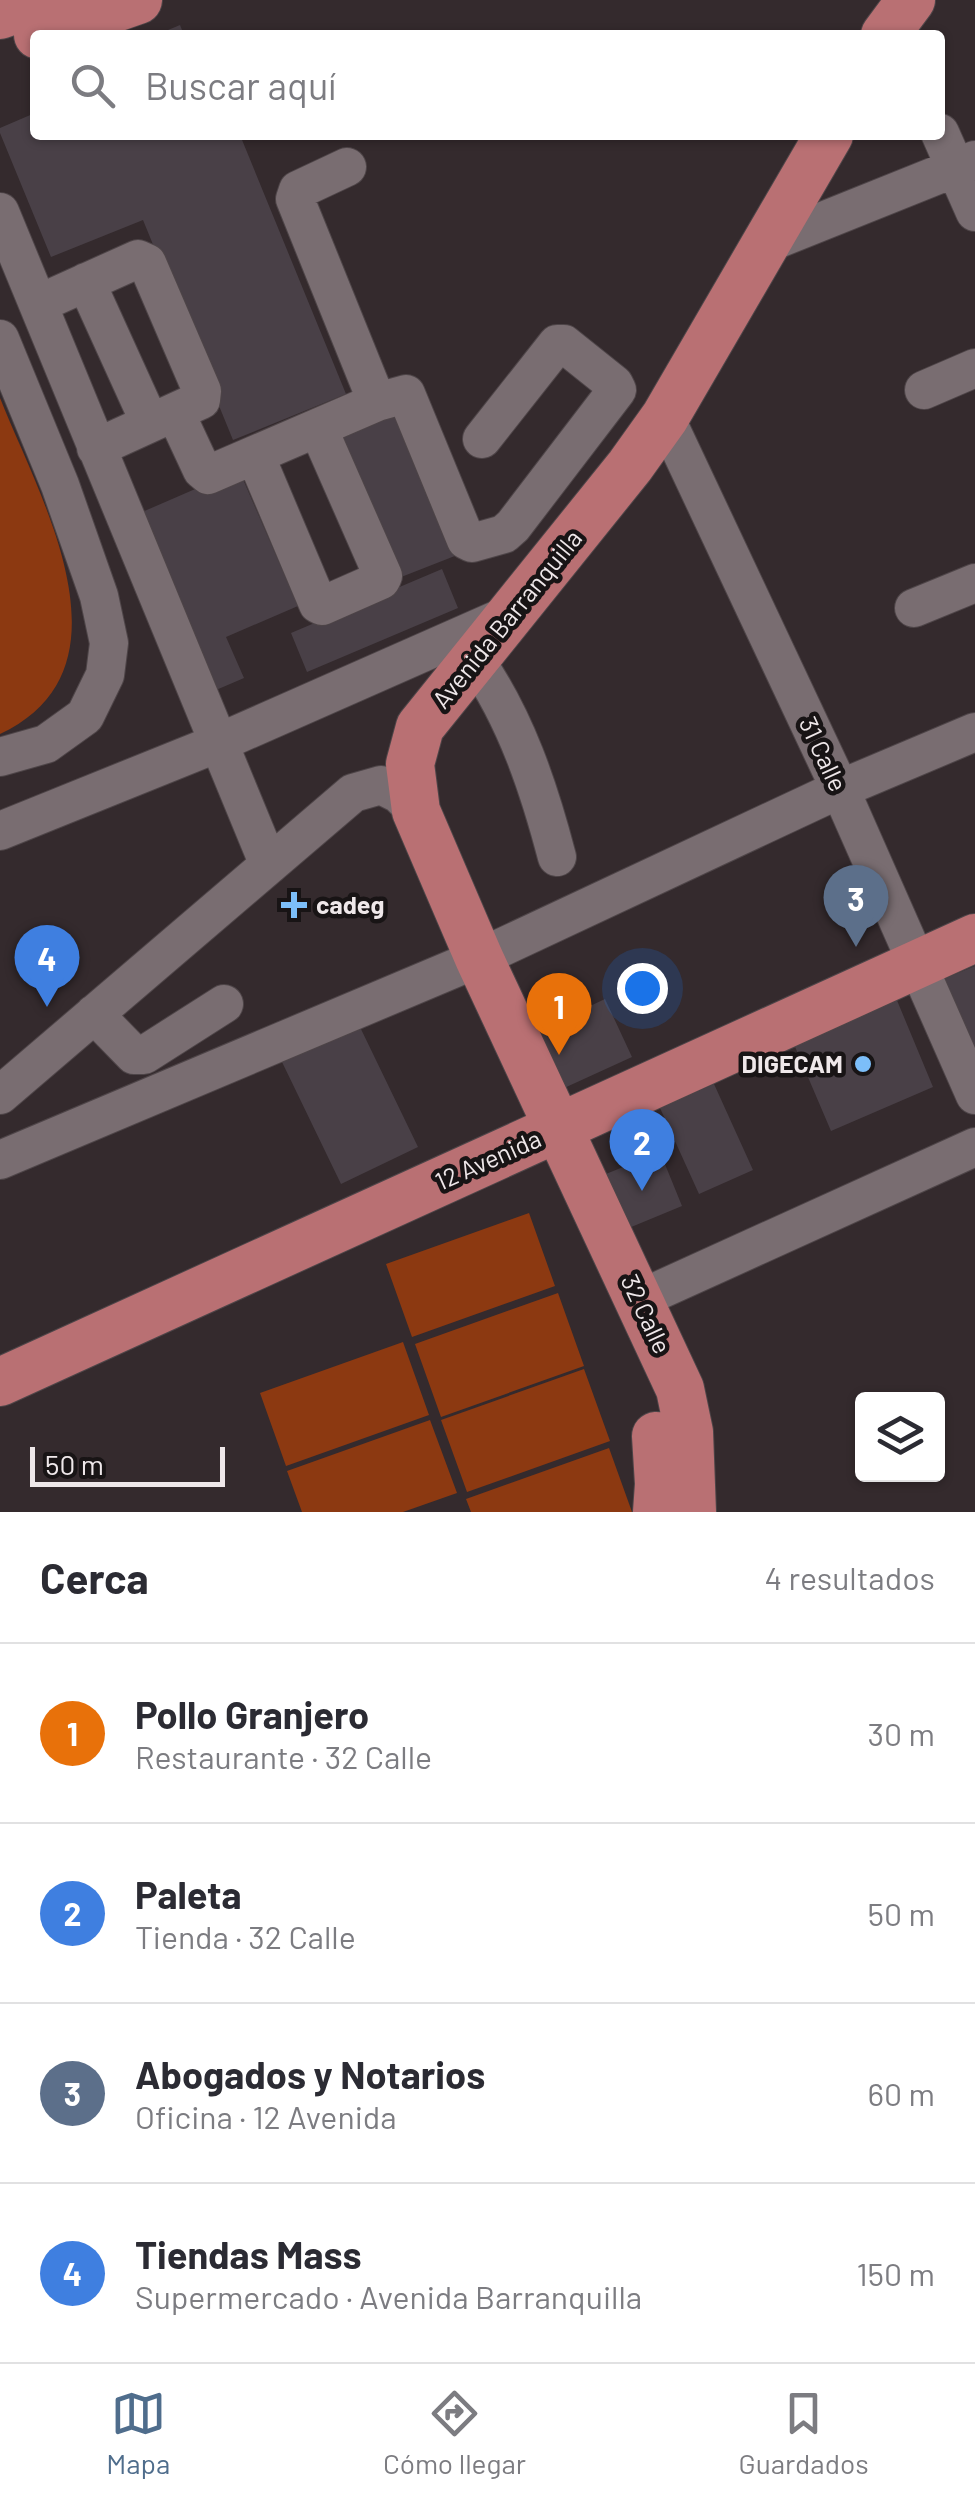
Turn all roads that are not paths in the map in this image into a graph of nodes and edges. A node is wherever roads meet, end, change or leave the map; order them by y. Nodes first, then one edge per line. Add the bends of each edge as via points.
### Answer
1 (42, 0) edge
2 (138, 0) edge
3 (0, 15) edge
4 (53, 30) edge
5 (30, 38) edge
6 (0, 48) edge
7 (826, 140) edge
8 (957, 153) edge
9 (348, 167) dead end
10 (0, 212) edge
11 (975, 212) edge
12 (768, 243) junction
13 (86, 282) junction
14 (38, 304) junction
15 (0, 339) edge
16 (975, 368) edge
17 (924, 390) dead end
18 (376, 402) junction
19 (162, 417) junction
20 (665, 417) junction
21 (318, 428) junction
22 (482, 439) dead end
23 (96, 448) junction
24 (256, 454) junction
25 (975, 583) edge
26 (914, 608) dead end
27 (513, 612) junction
28 (475, 660) junction
29 (975, 732) edge
30 (218, 743) junction
31 (0, 758) edge
32 (840, 789) junction
33 (416, 811) junction
34 (3, 824) edge
35 (557, 858) dead end
36 (269, 865) junction
37 (975, 938) edge
38 (478, 958) junction
39 (917, 964) junction
40 (224, 1004) dead end
41 (94, 1014) junction
42 (0, 1095) edge
43 (975, 1095) edge
44 (558, 1128) junction
45 (975, 1147) edge
46 (0, 1160) edge
47 (640, 1300) junction
48 (0, 1382) edge
49 (657, 1512) edge
50 (692, 1512) edge

1 - 3 main road
2 - 4 main road
5 - 6 main road
7 - 12 main road, Avenida Barranquilla
8 - 11 street
8 - 12 street
9 - 18 street via 298,190 295,199
10 - 14 street
12 - 20 main road, Avenida Barranquilla
13 - 14 street
13 - 19 street
13 - 19 street via 138,259 147,263 202,391 201,400
14 - 23 street
15 - 31 street via 60,485 109,643 106,675 85,716 46,744
16 - 17 street
18 - 21 street
18 - 22 street via 406,394 472,543 513,526 617,390 557,344
19 - 23 street
19 - 24 street via 208,475
20 - 27 main road, Avenida Barranquilla
20 - 32 street, 31 Calle
21 - 24 street
21 - 24 street via 383,576 322,606
23 - 30 street
25 - 26 street
27 - 28 main road, Avenida Barranquilla
27 - 30 street
28 - 33 main road, Avenida Barranquilla via 420,727 410,764
28 - 35 street via 531,769
29 - 32 street
30 - 34 street
30 - 36 street
32 - 38 street
32 - 39 street, 31 Calle
33 - 36 street via 381,785 354,793
33 - 38 main road, 32 Calle
36 - 41 street
37 - 39 main road, 12 Avenida
38 - 44 main road, 32 Calle
38 - 46 street
39 - 43 street, 31 Calle
39 - 44 main road, 12 Avenida
40 - 41 street via 144,1055 134,1055
41 - 42 street
44 - 47 main road, 32 Calle
44 - 48 main road, 12 Avenida
44 - 49 main road, 32 Calle via 592,1250 646,1388 657,1451
45 - 47 street
47 - 50 main road, 32 Calle via 680,1388

